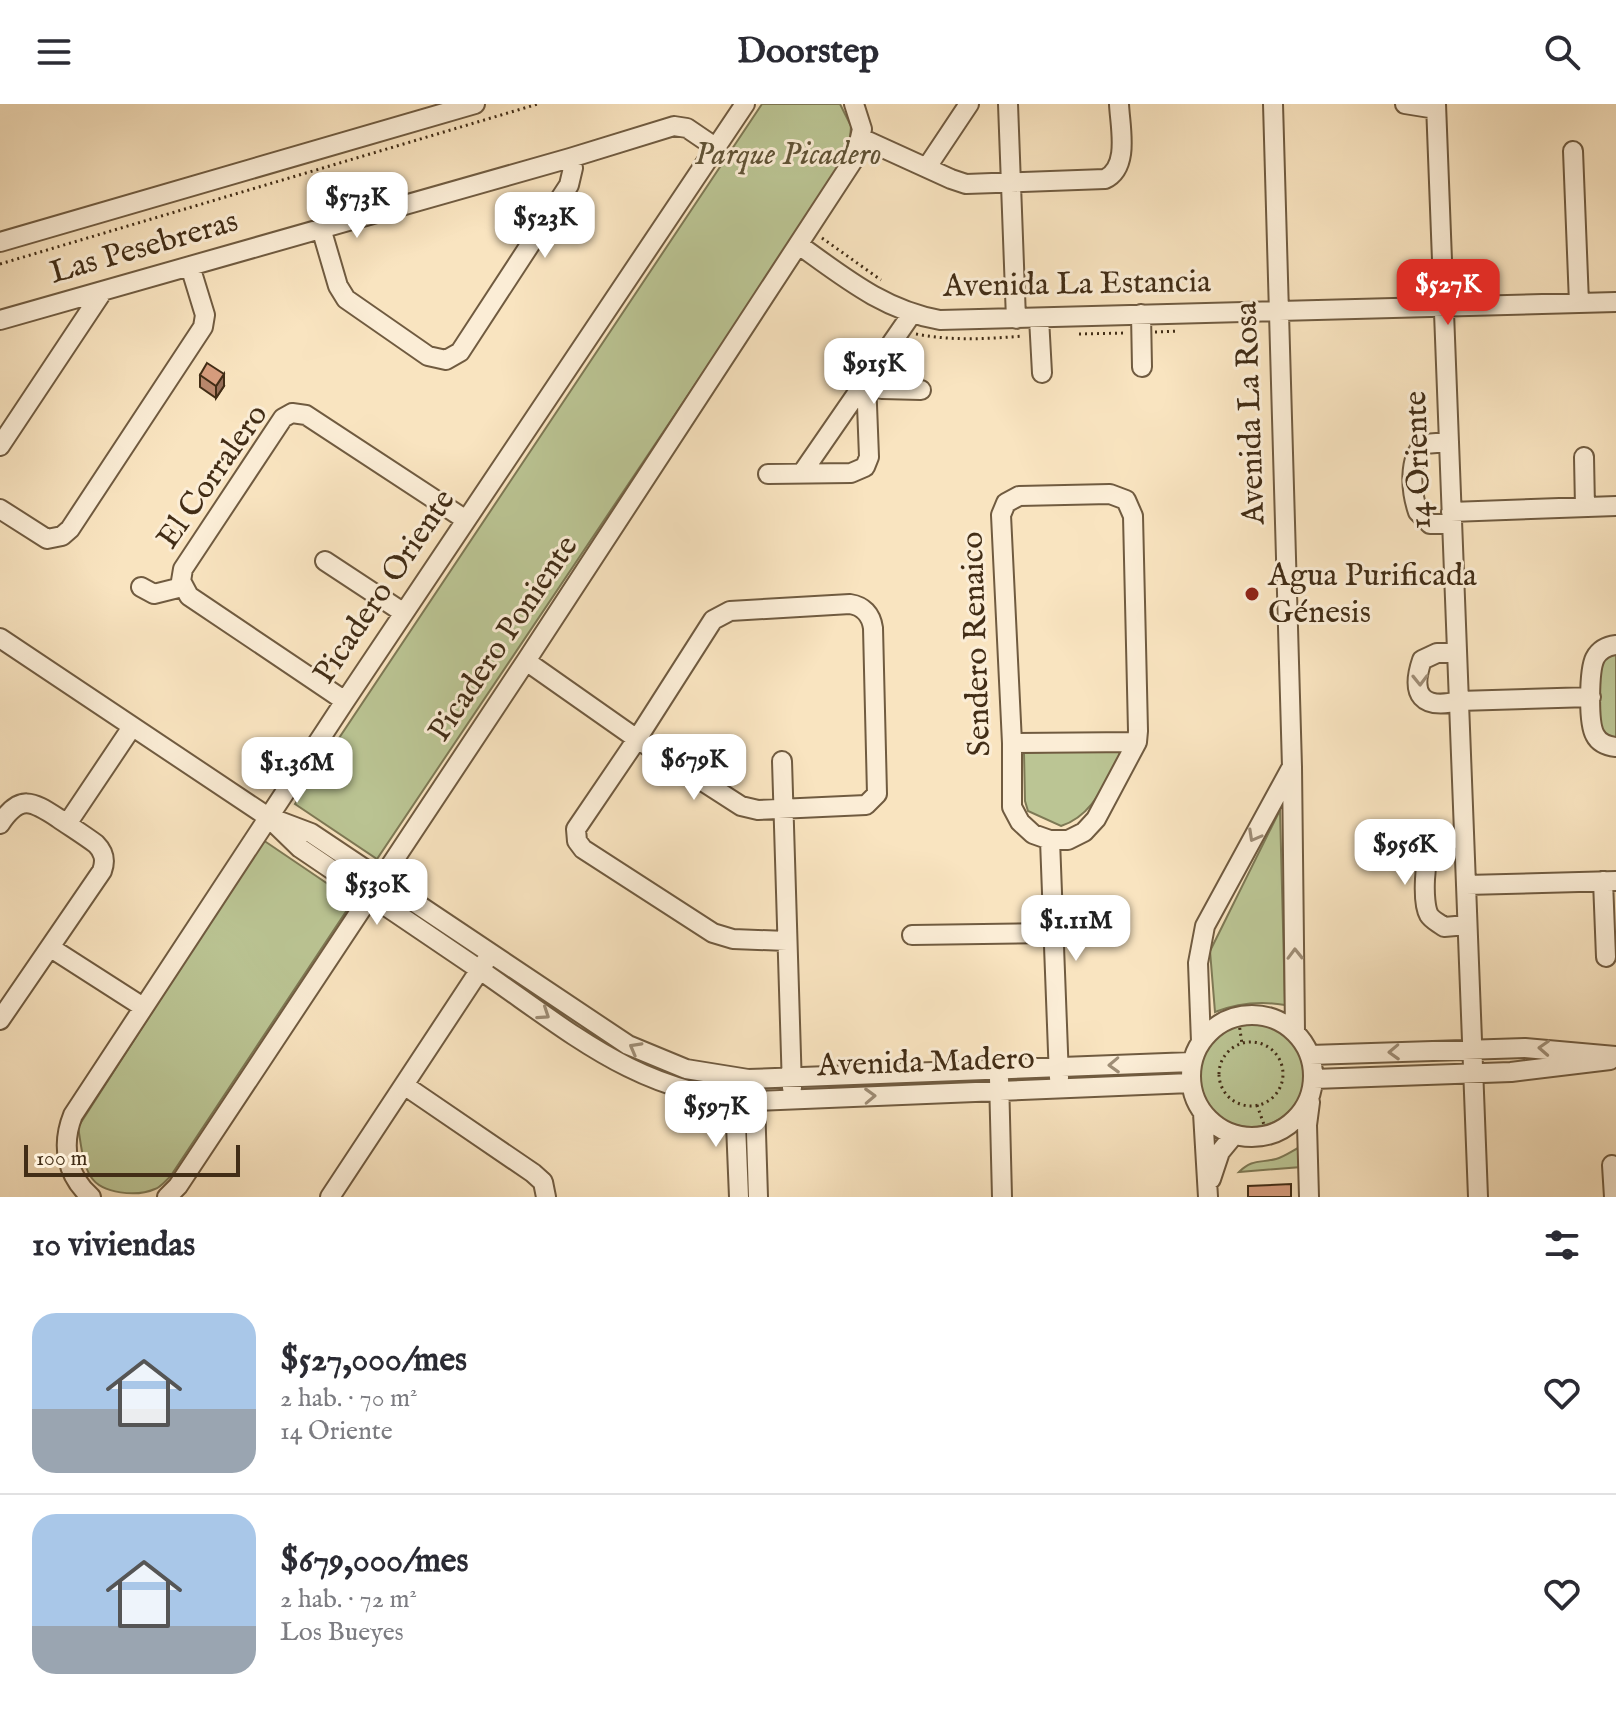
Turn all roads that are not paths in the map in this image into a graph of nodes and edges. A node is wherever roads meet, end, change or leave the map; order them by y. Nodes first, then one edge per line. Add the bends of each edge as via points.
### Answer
1 (475, 104) edge
2 (745, 104) edge
3 (854, 104) edge
4 (969, 104) edge
5 (1008, 104) edge
6 (1119, 104) edge
7 (1273, 104) edge
8 (1405, 104) edge
9 (1436, 106) edge
10 (861, 138) junction
11 (715, 147) junction
12 (1573, 151) dead end
13 (570, 158) junction
14 (927, 167) junction
15 (1010, 183) junction
16 (321, 228) junction
17 (0, 242) edge
18 (799, 245) junction
19 (190, 266) junction
20 (103, 291) junction
21 (1616, 302) edge
22 (1579, 303) junction
23 (1444, 306) junction
24 (1278, 311) junction
25 (1141, 314) junction
26 (911, 315) junction
27 (1039, 318) junction
28 (1016, 319) junction
29 (0, 320) edge
30 (1142, 367) dead end
31 (1042, 373) dead end
32 (866, 379) junction
33 (921, 390) dead end
34 (1449, 442) junction
35 (0, 446) edge
36 (1584, 457) dead end
37 (802, 473) junction
38 (768, 474) dead end
39 (1616, 506) edge
40 (1585, 507) junction
41 (0, 509) edge
42 (1452, 518) junction
43 (466, 520) junction
44 (325, 561) dead end
45 (141, 587) dead end
46 (182, 587) junction
47 (404, 613) junction
48 (0, 638) edge
49 (1616, 645) edge
50 (1457, 653) junction
51 (526, 661) junction
52 (1591, 697) junction
53 (345, 701) junction
54 (1459, 701) junction
55 (132, 727) junction
56 (637, 739) junction
57 (1137, 742) junction
58 (1012, 743) junction
59 (1616, 747) edge
60 (782, 761) dead end
61 (1292, 767) junction
62 (784, 809) junction
63 (268, 817) junction
64 (0, 824) edge
65 (67, 824) junction
66 (1464, 838) junction
67 (1050, 840) junction
68 (1610, 881) edge
69 (1466, 885) junction
70 (373, 888) junction
71 (1467, 925) junction
72 (1054, 933) junction
73 (912, 935) dead end
74 (787, 941) junction
75 (51, 948) junction
76 (491, 953) junction
77 (1606, 957) dead end
78 (479, 970) junction
79 (143, 1007) junction
80 (0, 1020) edge
81 (1295, 1032) junction
82 (1201, 1042) junction
83 (1472, 1049) junction
84 (1310, 1055) junction
85 (1616, 1058) edge
86 (1192, 1062) junction
87 (1059, 1067) junction
88 (999, 1068) junction
89 (1473, 1073) junction
90 (791, 1076) junction
91 (748, 1079) junction
92 (1191, 1083) junction
93 (404, 1085) junction
94 (1312, 1087) junction
95 (1060, 1088) junction
96 (999, 1090) junction
97 (793, 1099) junction
98 (735, 1100) junction
99 (755, 1101) junction
100 (1203, 1113) junction
101 (1234, 1135) junction
102 (1612, 1165) dead end
103 (1207, 1193) edge
104 (87, 1196) edge
105 (333, 1196) edge
106 (167, 1197) edge
107 (546, 1197) edge
108 (739, 1197) edge
109 (758, 1197) edge
110 (1002, 1197) edge
111 (1309, 1197) edge
112 (1478, 1197) edge
113 (1614, 1197) edge

1 - 17 street
2 - 11 street, Picadero Oriente
3 - 10 street
4 - 14 street
5 - 15 street
6 - 15 street via 1120,162 1109,178
7 - 24 street, Avenida La Rosa
8 - 9 street
9 - 23 street, 14 Oriente
10 - 14 street
10 - 18 street, Picadero Poniente via 856,156
11 - 13 street, Las Pesebreras via 687,128 674,126
11 - 43 street, Picadero Oriente
12 - 22 street
13 - 16 street, Las Pesebreras
13 - 16 street via 569,185 460,352 446,360 434,359 346,299
14 - 15 street via 966,184
15 - 28 street
16 - 19 street, Las Pesebreras
18 - 26 street, Avenida La Estancia via 869,294
18 - 51 street, Picadero Poniente
19 - 20 street, Las Pesebreras
19 - 41 street via 205,315 200,332 70,529 58,538 42,537
20 - 29 street, Las Pesebreras
20 - 35 street
21 - 22 street, Avenida La Estancia
22 - 23 street, Avenida La Estancia
23 - 24 street, Avenida La Estancia
23 - 34 street, 14 Oriente
24 - 25 street, Avenida La Estancia
24 - 61 street, Avenida La Rosa
25 - 27 street, Avenida La Estancia
25 - 30 street
26 - 28 street, Avenida La Estancia
26 - 32 street
27 - 28 street, Avenida La Estancia
27 - 31 street
32 - 33 street via 882,389
32 - 37 street
32 - 37 street via 865,467 851,473
34 - 42 street, 14 Oriente
34 - 42 street via 1424,444 1413,466 1418,512 1430,524
36 - 40 street
37 - 38 street
39 - 40 street
40 - 42 street
42 - 50 street, 14 Oriente
43 - 46 street, El Corralero via 310,417 292,413 283,418 183,569
43 - 47 street, Picadero Oriente
44 - 47 street
45 - 46 street, El Corralero via 154,594
46 - 53 street, El Corralero
47 - 53 street, Picadero Oriente
48 - 55 street, Avenida Madero
49 - 52 street via 1602,649 1595,659
50 - 54 street, 14 Oriente
50 -> 54 street via 1422,660 1417,676 1426,701 1440,706
51 - 56 street
51 - 70 street, Picadero Poniente
52 - 54 street
52 - 59 street via 1595,735
53 - 63 street, Picadero Oriente
54 - 66 street, 14 Oriente
55 - 63 street, Avenida Madero
55 - 65 street
56 - 62 street via 732,802 758,810
56 - 62 street via 718,615 855,605 869,614 873,628 877,794 866,805
56 - 74 street via 576,829 580,845 713,933
57 - 58 street
57 - 58 street, Sendero Renaico via 1133,516 1126,500 1110,494 1019,496 1002,511
57 - 67 street, Sendero Renaico via 1091,826 1076,837
58 - 67 street, Sendero Renaico via 1015,815 1026,829
60 - 62 street
81 -> 61 street, Avenida La Rosa
61 -> 82 street via 1205,926 1198,963
62 - 74 street
63 - 70 street, Avenida Madero via 311,833
63 - 79 street, Picadero Oriente
64 - 65 street via 15,806 25,803 38,804
65 - 75 street via 96,844 103,856 102,871
66 - 69 street, 14 Oriente
66 - 71 street via 1441,840 1429,853 1426,908 1444,927
67 - 72 street
68 - 69 street
68 - 77 street
69 - 71 street, 14 Oriente
70 - 76 street, Avenida Madero
70 - 78 street, Avenida Madero
70 - 106 street, Picadero Poniente
71 - 83 street, 14 Oriente
72 - 73 street
72 - 87 street
74 - 90 street
75 - 79 street
75 - 80 street
76 - 78 street
91 -> 76 street, Avenida Madero via 686,1069 646,1054
78 - 93 street
78 -> 98 street, Avenida Madero via 629,1069 679,1090
79 - 104 street, Picadero Oriente via 69,1125 66,1157
81 - 82 street via 1265,1016 1238,1016 1221,1023
81 - 84 street
82 - 86 street
83 -> 84 street
85 -> 83 street via 1553,1049
83 - 89 street, 14 Oriente
84 - 94 street
85 - 89 street
86 -> 87 street, Avenida Madero
86 - 92 street
87 - 88 street, Avenida Madero
87 - 95 street
88 - 90 street, Avenida Madero
88 - 96 street
89 - 94 street
89 - 112 street, 14 Oriente
90 - 91 street, Avenida Madero
90 - 97 street
91 - 98 street
91 - 99 street
92 - 95 street, Avenida Madero
92 - 100 street
93 - 105 street
93 - 107 street via 533,1173 543,1182
94 - 101 street via 1298,1118 1284,1129 1268,1136
94 - 111 street
95 - 96 street, Avenida Madero
97 -> 96 street, Avenida Madero
96 - 110 street
97 - 99 street, Avenida Madero
98 - 99 street, Avenida Madero
98 - 108 street
99 - 109 street
100 - 101 street
100 - 103 street
101 - 103 street via 1220,1152
102 - 113 street

